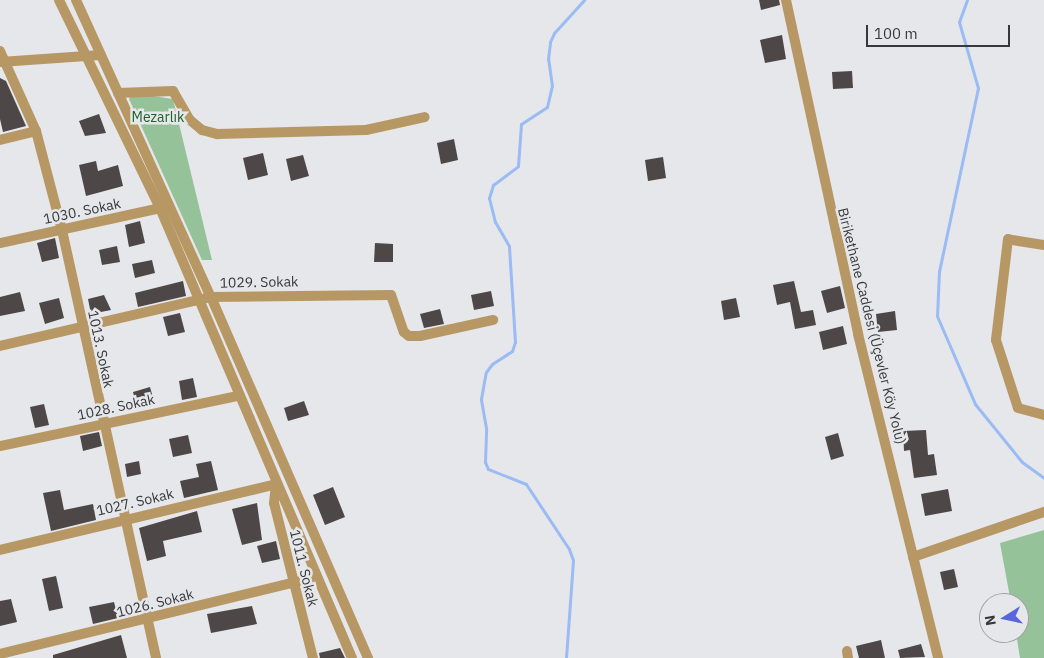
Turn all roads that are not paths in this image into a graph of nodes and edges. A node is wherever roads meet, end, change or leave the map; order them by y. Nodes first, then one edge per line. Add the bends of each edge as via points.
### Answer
1 (59, 0) edge
2 (76, 0) edge
3 (786, 0) edge
4 (0, 52) edge
5 (101, 55) junction
6 (84, 56) junction
7 (3, 62) edge
8 (118, 93) junction
9 (426, 117) dead end
10 (36, 131) junction
11 (0, 140) edge
12 (165, 207) junction
13 (62, 230) junction
14 (0, 243) edge
15 (1044, 244) edge
16 (211, 297) junction
17 (199, 299) junction
18 (493, 320) dead end
19 (82, 326) junction
20 (0, 346) edge
21 (238, 396) junction
22 (1044, 416) edge
23 (102, 424) junction
24 (0, 446) edge
25 (276, 484) junction
26 (1044, 512) edge
27 (126, 518) junction
28 (0, 550) edge
29 (914, 558) junction
30 (317, 577) junction
31 (291, 581) junction
32 (148, 619) junction
33 (0, 654) edge
34 (156, 658) edge
35 (313, 658) edge
36 (352, 658) edge
37 (368, 658) edge
38 (938, 658) edge

1 - 6 street
2 - 5 street
3 - 29 street, Birikethane Caddesi (Üçevler Köy Yolu) via 856,324
4 - 7 street, 1013. Sokak
5 - 6 street
5 - 8 street
6 - 7 street
6 - 12 street
7 - 10 street, 1013. Sokak
8 - 9 street via 172,91 190,120 202,130 217,134 366,130
8 - 12 street
10 - 11 street
10 - 13 street, 1013. Sokak
12 - 13 street, 1030. Sokak
12 - 16 street
12 - 17 street
13 - 14 street, 1030. Sokak
13 - 19 street, 1013. Sokak
15 - 22 street via 1008,239 996,340 1018,408
16 - 17 street, 1029. Sokak
16 - 18 street, 1029. Sokak via 391,295 404,332 409,336
16 - 37 street
17 - 19 street, 1029. Sokak
17 - 21 street
19 - 20 street, 1029. Sokak
19 - 23 street, 1013. Sokak
21 - 23 street, 1028. Sokak
21 - 25 street
23 - 24 street, 1028. Sokak
23 - 27 street, 1013. Sokak
25 - 27 street, 1027. Sokak
25 - 30 street
25 - 31 street, 1011. Sokak via 274,503
26 - 29 street
27 - 28 street, 1027. Sokak
27 - 32 street, 1013. Sokak
29 - 38 street, Birikethane Caddesi (Üçevler Köy Yolu)
30 - 31 street, 1026. Sokak
30 - 36 street
31 - 32 street, 1026. Sokak
31 - 35 street, 1011. Sokak
32 - 33 street, 1026. Sokak
32 - 34 street, 1013. Sokak

